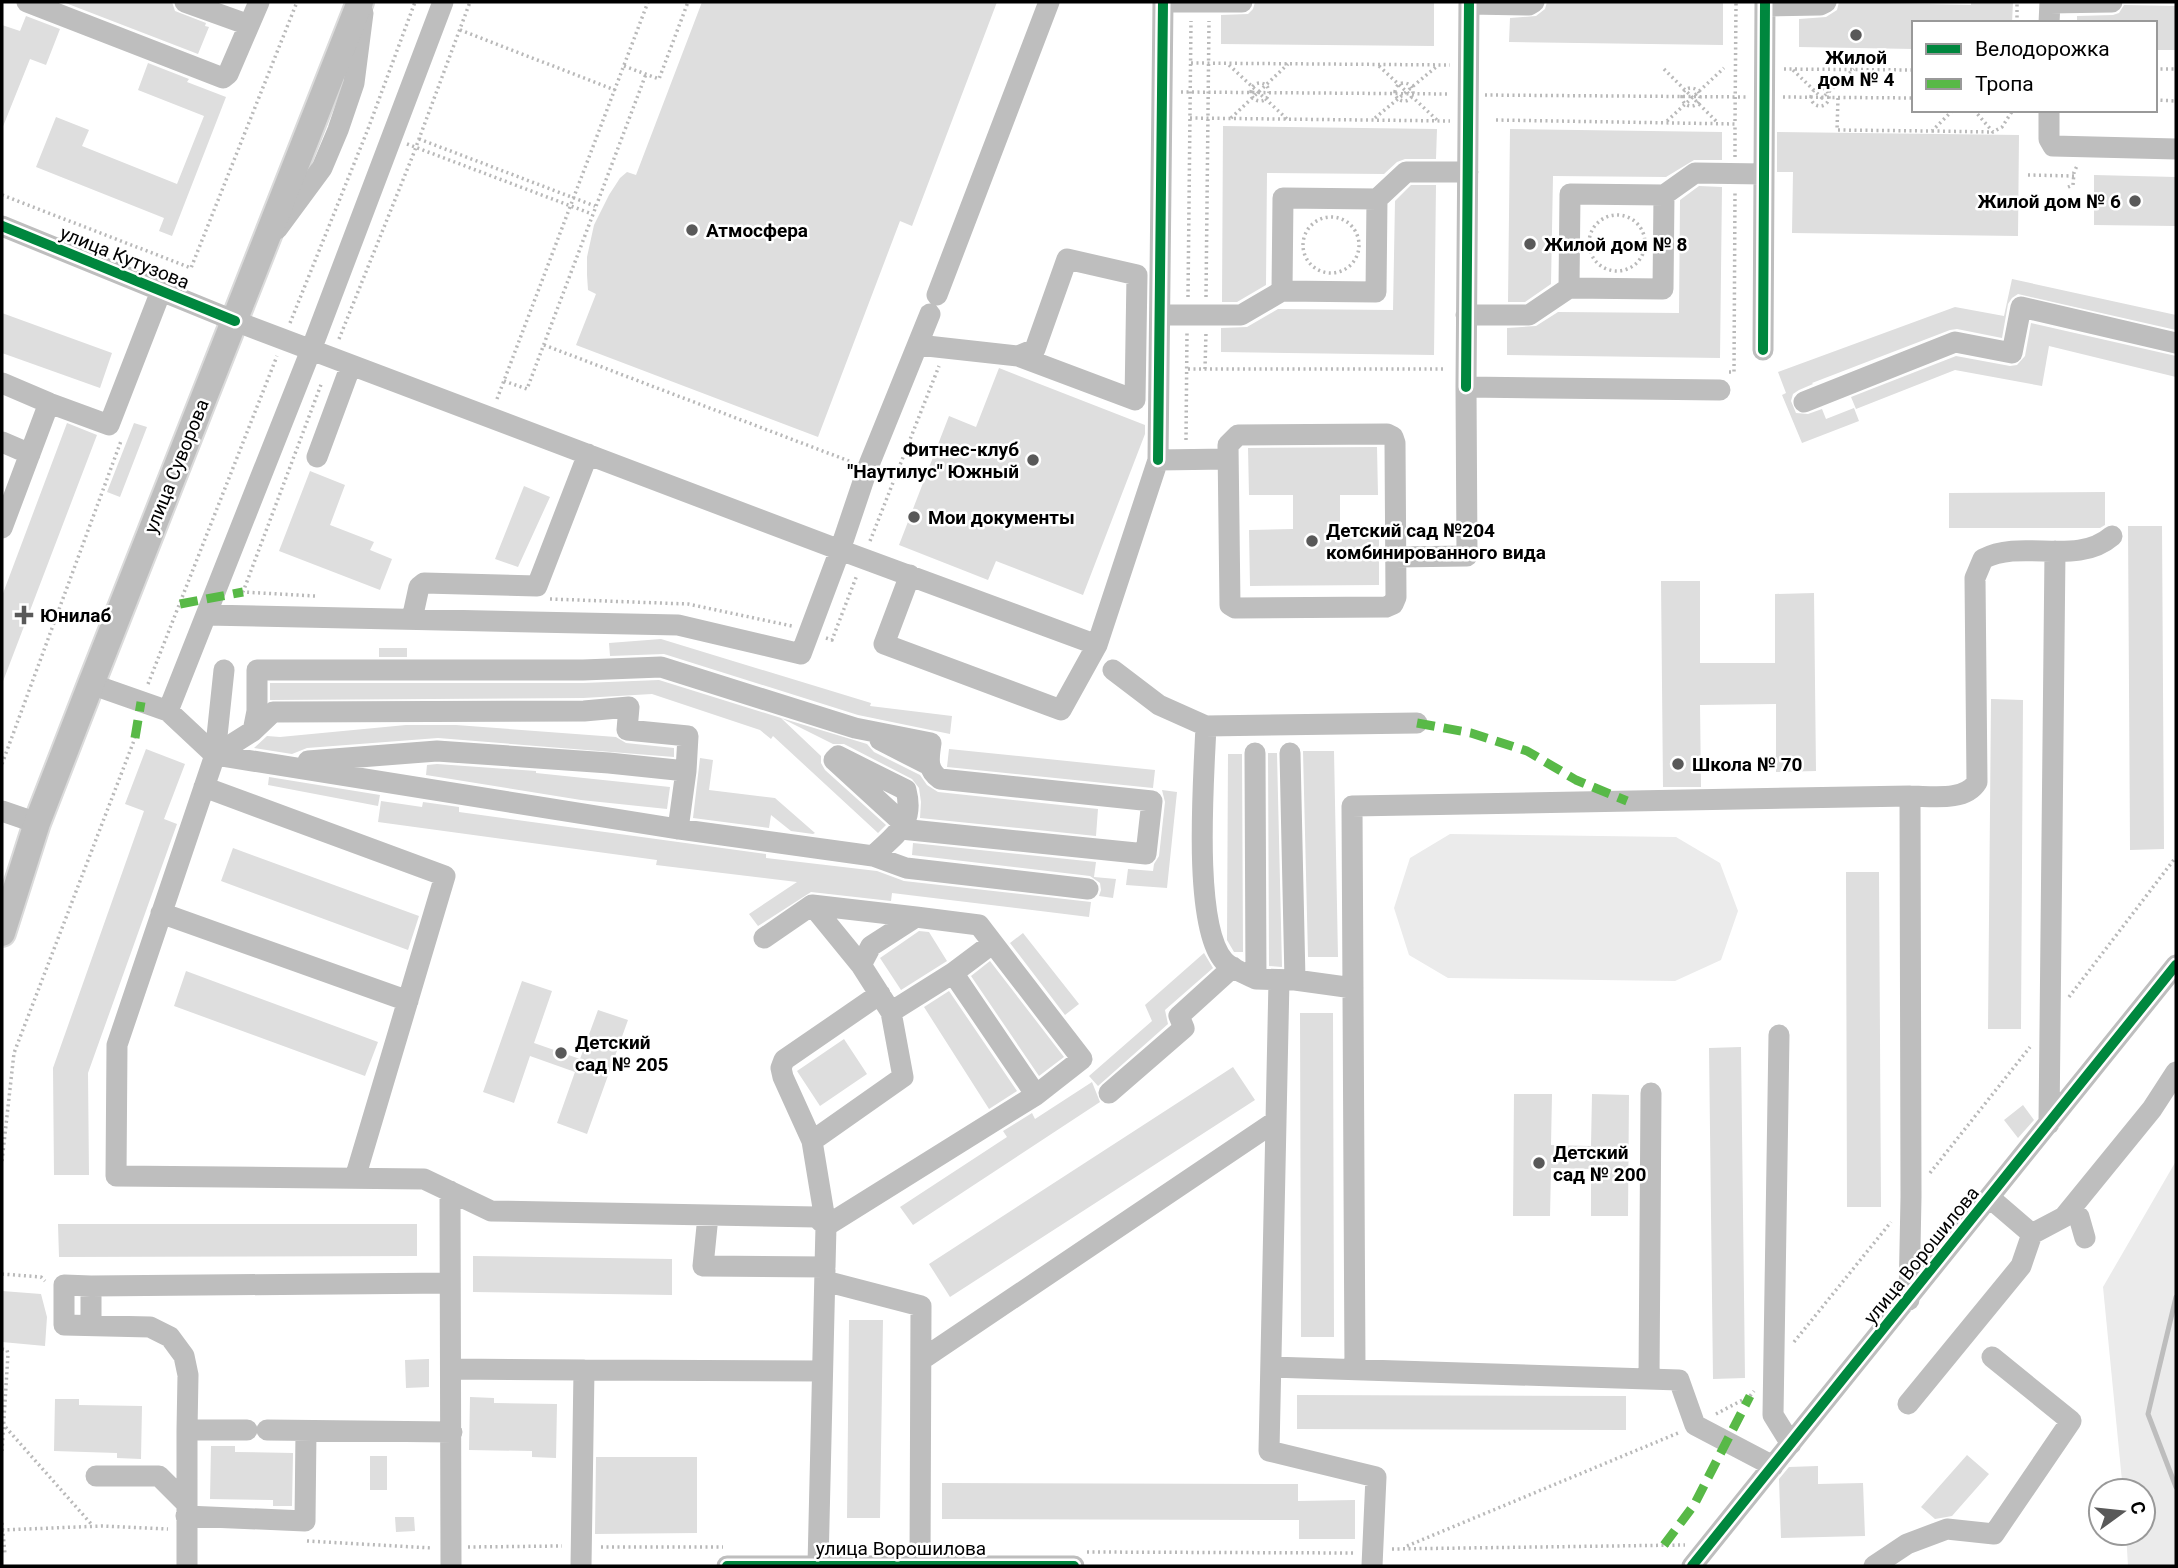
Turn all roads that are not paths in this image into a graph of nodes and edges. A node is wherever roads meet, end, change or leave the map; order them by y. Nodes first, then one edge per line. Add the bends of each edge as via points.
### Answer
1 (27, 2) edge
2 (185, 2) edge
3 (259, 2) edge
4 (362, 2) edge
5 (443, 2) edge
6 (1049, 2) edge
7 (1163, 2) edge
8 (1242, 2) edge
9 (1534, 2) edge
10 (1826, 2) edge
11 (2112, 2) edge
12 (1192, 3) edge
13 (1210, 3) edge
14 (1469, 3) edge
15 (1765, 4) edge
16 (2050, 9) edge
17 (249, 25) junction
18 (2049, 112) edge
19 (2176, 149) edge
20 (1468, 172) junction
21 (1764, 174) junction
22 (1664, 195) junction
23 (1377, 199) junction
24 (2, 226) edge
25 (1569, 288) junction
26 (161, 291) junction
27 (1282, 291) junction
28 (1160, 315) junction
29 (1466, 315) junction
30 (235, 321) junction
31 (2176, 343) edge
32 (918, 345) junction
33 (1763, 350) dead end
34 (1018, 356) junction
35 (331, 357) junction
36 (1720, 381) road end
37 (2, 383) edge
38 (1466, 387) junction
39 (1804, 402) dead end
40 (50, 403) junction
41 (2, 442) edge
42 (30, 454) junction
43 (588, 454) junction
44 (317, 457) dead end
45 (1228, 459) junction
46 (1158, 460) junction
47 (2, 528) edge
48 (2112, 536) dead end
49 (840, 550) junction
50 (2055, 551) junction
51 (1395, 556) junction
52 (910, 575) junction
53 (206, 615) junction
54 (412, 620) junction
55 (1097, 645) junction
56 (224, 670) dead end
57 (1113, 670) dead end
58 (91, 684) junction
59 (168, 711) junction
60 (1418, 723) dead end
61 (1206, 726) junction
62 (253, 731) junction
63 (1255, 753) dead end
64 (1290, 753) dead end
65 (215, 755) junction
66 (274, 764) junction
67 (686, 771) junction
68 (204, 787) junction
69 (1910, 796) junction
70 (2, 811) edge
71 (37, 823) junction
72 (678, 830) junction
73 (873, 856) junction
74 (1088, 889) dead end
75 (812, 905) junction
76 (162, 913) junction
77 (916, 917) junction
78 (2, 933) edge
79 (764, 938) dead end
80 (993, 943) junction
81 (861, 965) junction
82 (2176, 965) edge
83 (1233, 967) junction
84 (953, 972) junction
85 (1256, 979) junction
86 (1287, 980) junction
87 (1353, 988) junction
88 (408, 1001) junction
89 (886, 1003) junction
90 (1779, 1035) dead end
91 (2176, 1072) edge
92 (1109, 1093) dead end
93 (1651, 1093) dead end
94 (1036, 1095) junction
95 (1276, 1121) junction
96 (2049, 1124) junction
97 (813, 1141) junction
98 (355, 1178) junction
99 (450, 1191) junction
100 (1990, 1198) junction
101 (2071, 1209) junction
102 (708, 1216) junction
103 (826, 1226) junction
104 (2032, 1234) junction
105 (2085, 1238) dead end
106 (825, 1274) junction
107 (450, 1283) junction
108 (1909, 1300) junction
109 (1993, 1357) dead end
110 (921, 1360) junction
111 (1271, 1367) junction
112 (451, 1369) junction
113 (584, 1370) junction
114 (1355, 1370) junction
115 (822, 1371) junction
116 (1649, 1379) junction
117 (1908, 1404) dead end
118 (187, 1430) junction
119 (306, 1431) junction
120 (453, 1432) junction
121 (1791, 1444) junction
122 (1773, 1466) junction
123 (96, 1476) dead end
124 (186, 1510) junction
125 (818, 1565) edge
126 (920, 1565) edge
127 (187, 1566) edge
128 (451, 1566) edge
129 (581, 1566) edge
130 (727, 1566) edge
131 (958, 1566) edge
132 (1074, 1566) edge
133 (1372, 1566) edge
134 (1692, 1566) edge
135 (1874, 1566) edge

1 - 17 street via 220,78 228,74
2 - 17 street
3 - 17 street
4 - 30 main road, улица Суворова
5 - 35 street via 391,138
6 - 32 street
7 - 12 street
7 - 28 street
8 - 13 street
9 - 14 street
10 - 15 street
11 - 16 street
12 - 13 street
14 - 20 street
15 - 21 street
18 - 19 street via 2053,146
20 - 23 street via 1406,172
20 - 29 street
21 - 22 street via 1695,173
21 - 33 street
22 - 25 street via 1570,194
22 - 25 street via 1663,289
23 - 27 street via 1283,198
23 - 27 street via 1376,292
24 - 26 street, улица Кутузова
25 - 29 street via 1529,315
26 - 30 street, улица Кутузова
26 - 40 street via 109,425
27 - 28 street via 1241,315
28 - 46 street
29 - 38 street
30 - 35 street, улица Кутузова
30 - 58 main road, улица Суворова
31 - 39 street via 2021,307 2012,353 1955,342
32 - 34 street
32 - 49 street
34 - 34 street via 1035,349 1067,259 1136,275 1135,400
35 - 43 street, улица Кутузова
35 - 44 street
35 - 53 street
36 - 38 street
37 - 40 street
38 - 51 street via 1468,556
40 - 42 street
41 - 42 street
42 - 47 street
43 - 49 street, улица Кутузова
43 - 54 street via 537,586 424,583 419,587
45 - 46 street
45 - 51 street via 1228,445 1238,435 1393,437
45 - 51 street via 1229,599 1235,608 1386,607 1396,597
46 - 55 street
48 - 50 street via 2085,550
49 - 52 street, улица Кутузова
49 - 54 street via 801,654 678,625
50 - 69 street via 2000,552 1983,559 1975,578 1977,782 1962,795
50 - 96 street
52 - 55 street, улица Кутузова
52 - 55 street via 884,644 1060,710
53 - 54 street
53 - 59 street
56 - 65 street
57 - 61 street via 1159,705
58 - 59 street
58 - 71 main road, улица Суворова
59 - 65 street
60 - 61 street
61 - 83 street via 1202,872 1217,951
62 - 65 street
62 - 67 street via 273,712 629,708 627,730 688,736
62 - 73 street via 257,670 661,667 855,728 931,743 929,765 940,779 1152,801 1146,854 903,827
63 - 85 street
64 - 86 street
65 - 66 street
65 - 68 street
66 - 67 street via 437,751
66 - 72 street
67 - 72 street
68 - 76 street
68 - 88 street via 444,876
69 - 87 street via 1352,806
69 - 108 street
70 - 71 street
71 - 78 main road, улица Суворова
72 - 73 street
73 - 74 street via 906,868
75 - 77 street
75 - 79 street
75 - 81 street
76 - 88 street
76 - 98 street via 117,1045 116,1176
77 - 80 street via 979,925
77 - 81 street via 871,946
80 - 84 street
80 - 94 street via 1082,1059
81 - 89 street
82 - 96 street, улица Ворошилова
83 - 85 street
83 - 92 street via 1179,1016 1184,1028
84 - 89 street
84 - 94 street
85 - 86 street
86 - 87 street
86 - 95 street
87 - 114 street
88 - 98 street
89 - 97 street via 903,1077
89 - 97 street via 784,1060 783,1077
90 - 121 street via 1773,1416
91 - 101 street
93 - 116 street
94 - 103 street
95 - 110 street
95 - 111 street
96 - 100 street, улица Ворошилова
97 - 103 street
98 - 99 street via 424,1179
99 - 102 street via 491,1211
99 - 107 street
100 - 104 street
100 - 108 street, улица Ворошилова
101 - 104 street
101 - 105 street via 2079,1217
102 - 103 street via 816,1217
102 - 106 street via 703,1266
103 - 106 street
104 - 117 street via 2021,1266
106 - 110 street via 921,1306
106 - 115 street
107 - 112 street
107 - 118 street via 64,1285 64,1325 150,1327 170,1337 184,1356
108 - 121 street, улица Ворошилова
109 - 135 street via 2071,1421 1994,1534 1947,1529 1908,1544
110 - 126 street
111 - 114 street
111 - 133 street via 1269,1451 1376,1477
112 - 113 street
112 - 120 street
113 - 115 street
113 - 129 street
114 - 116 street
115 - 125 street
116 - 122 street via 1679,1380 1695,1425
118 - 119 street
118 - 124 street
119 - 120 street
119 - 124 street via 305,1521
120 - 128 street
121 - 122 street, улица Ворошилова
122 - 134 street, улица Ворошилова
123 - 124 street via 159,1476
124 - 127 street
125 - 126 street, улица Ворошилова
125 - 130 street, улица Ворошилова
126 - 131 street, улица Ворошилова
131 - 132 street, улица Ворошилова

